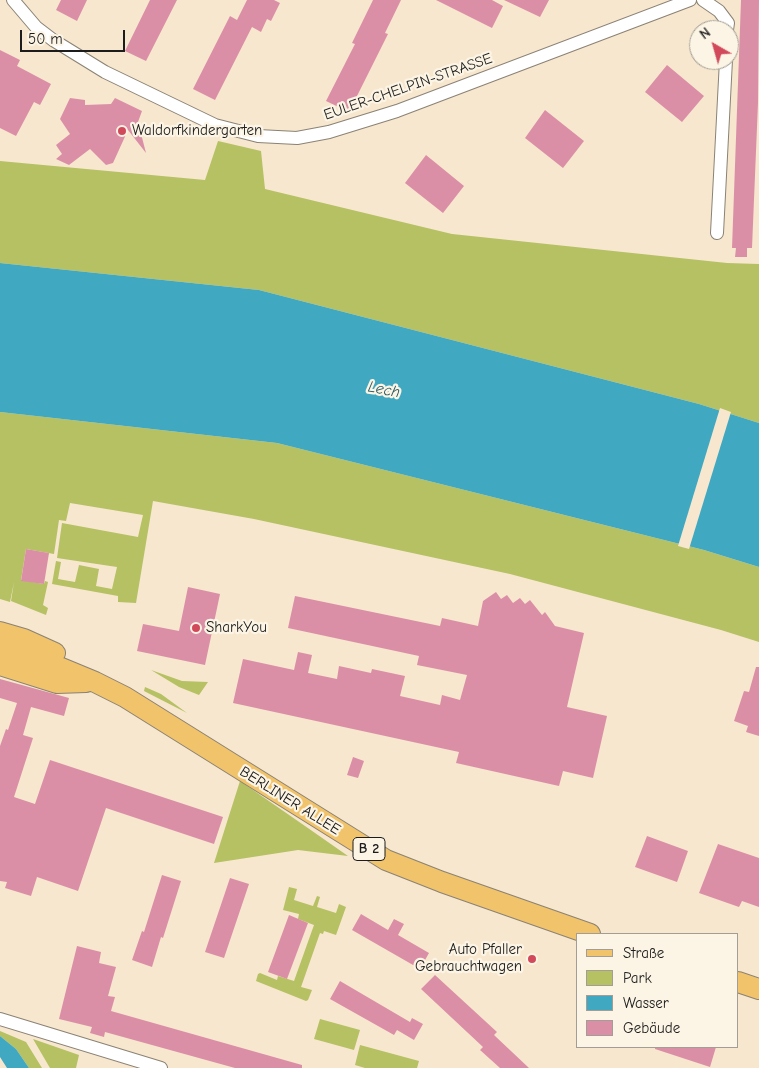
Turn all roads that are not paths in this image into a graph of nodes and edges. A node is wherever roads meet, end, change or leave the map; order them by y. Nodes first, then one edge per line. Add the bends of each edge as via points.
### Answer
1 (13, 0) edge
2 (690, 0) edge
3 (703, 0) edge
4 (726, 20) edge
5 (725, 70) edge
6 (717, 234) dead end
7 (0, 632) edge
8 (0, 648) edge
9 (0, 665) edge
10 (95, 682) junction
11 (587, 933) edge
12 (739, 982) edge
13 (759, 989) edge
14 (0, 1019) edge
15 (161, 1068) edge

1 - 2 street, EULER-CHELPIN-STRASSE via 36,27 105,72 215,125 258,136 296,138 329,132 397,111
3 - 4 street
5 - 6 street
7 - 10 main road via 72,661
8 - 10 main road, BERLINER ALLEE / B 2 via 37,658
9 - 10 main road via 57,683
10 - 11 main road, BERLINER ALLEE / B 2 via 125,697 386,860
12 - 13 main road
14 - 15 street

